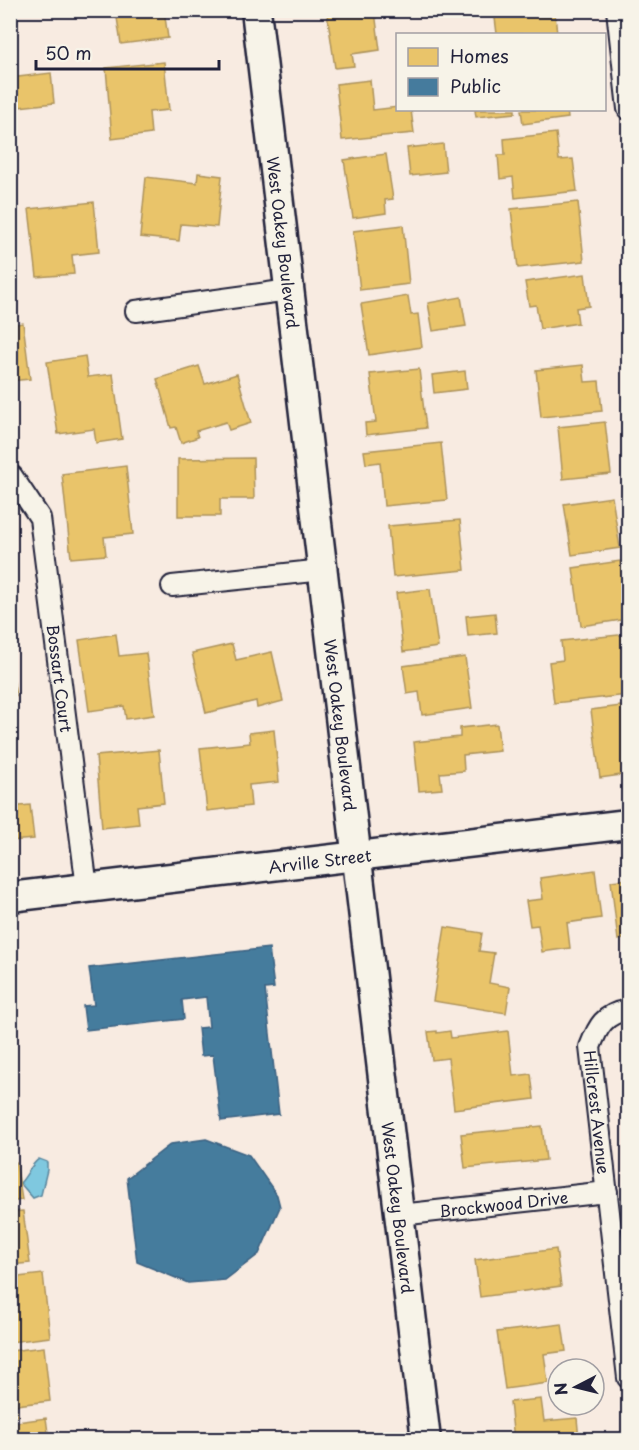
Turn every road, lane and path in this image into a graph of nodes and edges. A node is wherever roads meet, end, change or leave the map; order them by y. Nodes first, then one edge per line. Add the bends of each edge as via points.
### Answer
1 (256, 10) edge
2 (617, 10) edge
3 (628, 110) edge
4 (290, 290) junction
5 (136, 311) dead end
6 (12, 476) edge
7 (323, 570) junction
8 (172, 586) dead end
9 (628, 824) edge
10 (357, 857) junction
11 (87, 888) junction
12 (10, 897) edge
13 (628, 1011) edge
14 (607, 1192) junction
15 (400, 1215) junction
16 (628, 1378) edge
17 (426, 1440) edge

1 - 4 main road, West Oakey Boulevard
2 - 3 street
4 - 5 street
4 - 7 main road, West Oakey Boulevard
6 - 11 street, Bossart Court via 40,518
7 - 8 street
7 - 10 main road, West Oakey Boulevard
9 - 10 main road, Arville Street
10 - 11 main road, Arville Street
10 - 15 main road, West Oakey Boulevard
11 - 12 main road, Arville Street
13 - 14 street, Hillcrest Avenue via 618,1012 599,1024 590,1047
14 - 15 street, Brockwood Drive
14 - 16 street, Hillcrest Avenue
15 - 17 main road, West Oakey Boulevard

